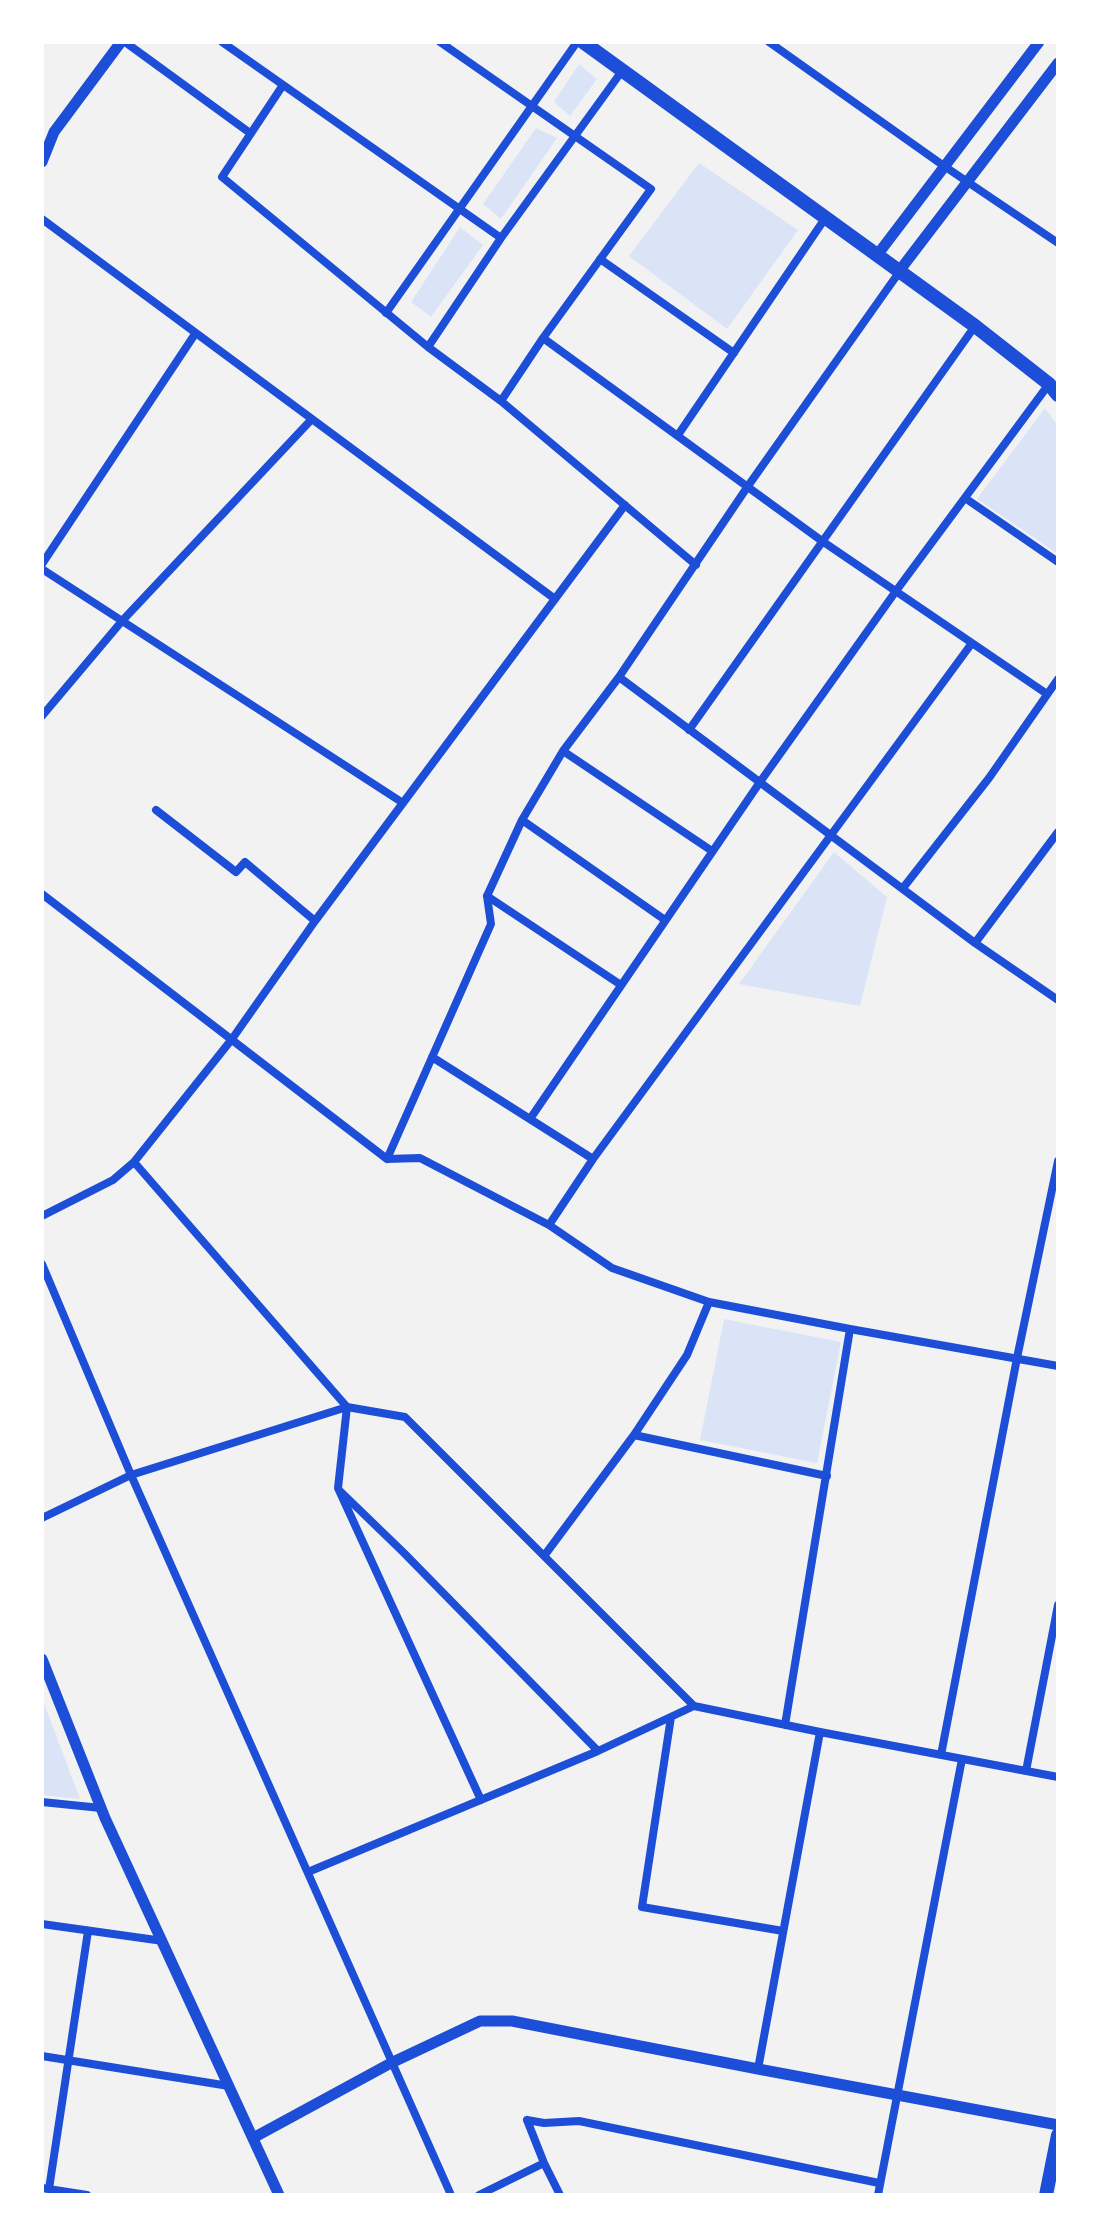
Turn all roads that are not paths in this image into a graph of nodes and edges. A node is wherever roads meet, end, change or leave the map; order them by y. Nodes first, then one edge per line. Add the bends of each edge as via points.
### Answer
1 (123, 42) edge
2 (222, 42) edge
3 (440, 42) edge
4 (577, 42) edge
5 (583, 42) edge
6 (769, 42) edge
7 (1039, 42) edge
8 (1058, 63) edge
9 (622, 71) junction
10 (283, 85) junction
11 (532, 106) junction
12 (250, 133) junction
13 (575, 136) junction
14 (42, 162) edge
15 (944, 166) junction
16 (967, 182) junction
17 (460, 209) junction
18 (826, 217) junction
19 (42, 219) edge
20 (501, 238) junction
21 (1058, 243) edge
22 (878, 254) junction
23 (600, 259) junction
24 (900, 270) junction
25 (386, 313) junction
26 (975, 326) junction
27 (195, 334) junction
28 (543, 338) junction
29 (428, 347) junction
30 (734, 353) junction
31 (1054, 390) edge
32 (501, 401) junction
33 (311, 420) junction
34 (678, 435) junction
35 (748, 486) junction
36 (965, 498) junction
37 (625, 505) junction
38 (822, 541) junction
39 (1058, 562) edge
40 (696, 565) junction
41 (42, 566) edge
42 (896, 591) junction
43 (555, 599) junction
44 (122, 621) junction
45 (972, 643) junction
46 (619, 677) junction
47 (1058, 679) edge
48 (1047, 694) junction
49 (42, 716) edge
50 (689, 730) junction
51 (563, 751) junction
52 (760, 782) junction
53 (403, 803) junction
54 (156, 810) dead end
55 (522, 820) junction
56 (1058, 832) edge
57 (831, 835) junction
58 (712, 851) junction
59 (903, 888) junction
60 (42, 894) edge
61 (487, 896) junction
62 (665, 920) junction
63 (315, 921) junction
64 (975, 943) junction
65 (621, 985) junction
66 (1057, 997) edge
67 (232, 1039) junction
68 (432, 1057) junction
69 (530, 1119) junction
70 (387, 1159) junction
71 (593, 1159) junction
72 (1058, 1161) edge
73 (134, 1162) junction
74 (42, 1216) edge
75 (549, 1225) junction
76 (42, 1264) edge
77 (709, 1302) junction
78 (850, 1329) junction
79 (1017, 1358) junction
80 (1058, 1366) edge
81 (347, 1407) junction
82 (634, 1435) junction
83 (131, 1475) junction
84 (827, 1476) junction
85 (338, 1488) junction
86 (42, 1518) edge
87 (544, 1556) junction
88 (1058, 1605) edge
89 (42, 1659) edge
90 (46, 1683) edge
91 (694, 1706) junction
92 (671, 1717) junction
93 (785, 1725) junction
94 (820, 1732) junction
95 (598, 1751) junction
96 (941, 1755) junction
97 (962, 1759) junction
98 (1026, 1771) junction
99 (1058, 1777) edge
100 (481, 1800) junction
101 (42, 1802) edge
102 (101, 1808) junction
103 (308, 1872) junction
104 (42, 1924) edge
105 (88, 1931) junction
106 (783, 1931) junction
107 (163, 1941) junction
108 (42, 2056) edge
109 (69, 2061) junction
110 (391, 2063) junction
111 (758, 2069) junction
112 (229, 2086) junction
113 (897, 2095) junction
114 (1058, 2125) edge
115 (1058, 2135) edge
116 (253, 2138) junction
117 (544, 2163) junction
118 (879, 2183) junction
119 (45, 2189) edge
120 (87, 2195) edge
121 (279, 2195) edge
122 (451, 2195) edge
123 (479, 2195) edge
124 (560, 2195) edge
125 (878, 2195) edge
126 (1046, 2195) edge

1 - 12 street
1 - 14 street via 54,132
2 - 10 street
3 - 11 street
4 - 11 street
5 - 9 main road
6 - 15 street
7 - 15 street
8 - 16 street
9 - 13 street
9 - 18 main road
10 - 12 street
10 - 17 street
11 - 13 street
11 - 17 street
12 - 25 street via 222,177
13 - 20 street
13 - 23 street via 651,189
15 - 16 street
15 - 22 street
16 - 21 street
16 - 24 street
17 - 20 street
17 - 25 street
18 - 22 main road
18 - 30 street
19 - 27 street
20 - 29 street
22 - 24 main road
23 - 28 street
23 - 30 street
24 - 26 main road
24 - 35 street
25 - 29 street
26 - 31 main road
26 - 38 street
27 - 33 street
27 - 41 street
28 - 32 street
28 - 34 street
29 - 32 street
30 - 34 street
31 - 36 street
32 - 37 street
33 - 43 street
33 - 44 street
34 - 35 street
35 - 38 street
35 - 40 street
36 - 39 street
36 - 42 street
37 - 40 street
37 - 43 street
38 - 42 street
38 - 50 street
40 - 46 street
41 - 44 street
42 - 45 street
42 - 52 street
43 - 53 street
44 - 49 street
44 - 53 street
45 - 48 street
45 - 57 street
46 - 50 street
46 - 51 street
47 - 48 street
48 - 59 street
50 - 52 street
51 - 55 street
51 - 58 street
52 - 57 street
52 - 58 street
53 - 63 street
54 - 63 street via 236,872 245,862
55 - 61 street
55 - 62 street
56 - 64 street
57 - 59 street
57 - 71 street
58 - 62 street
59 - 64 street
60 - 67 street
61 - 65 street
61 - 68 street via 491,924
62 - 65 street
63 - 67 street
64 - 66 street
65 - 69 street
67 - 70 street
67 - 73 street
68 - 69 street
68 - 70 street
69 - 71 street
70 - 75 street via 420,1158
71 - 75 street
72 - 79 street
73 - 74 street via 113,1180
73 - 81 street
75 - 77 street via 612,1268
76 - 83 street
77 - 78 street
77 - 82 street via 687,1355
78 - 79 street
78 - 84 street
79 - 80 street
79 - 96 street
81 - 83 street
81 - 85 street
81 - 87 street via 405,1417
82 - 84 street
82 - 87 street
83 - 86 street
83 - 103 street
84 - 93 street
85 - 95 street
85 - 100 street
87 - 91 street
88 - 98 street
89 - 90 street
90 - 102 street
91 - 92 street
91 - 93 street
92 - 95 street
92 - 106 street via 642,1907
93 - 94 street
94 - 96 street
94 - 106 street
95 - 100 street
96 - 97 street
97 - 98 street
97 - 113 street
98 - 99 street
100 - 103 street
101 - 102 street
102 - 107 street
103 - 110 street
104 - 105 street
105 - 107 street
105 - 109 street
106 - 111 street
107 - 112 street
108 - 109 street
109 - 112 street
109 - 119 street
110 - 111 street via 480,2021 512,2021
110 - 116 street
110 - 122 street
111 - 113 street
112 - 116 street
113 - 114 street
113 - 118 street
115 - 126 main road
116 - 121 street
117 - 118 street via 527,2120 579,2121
117 - 123 street
117 - 124 street
118 - 125 street
119 - 120 street

